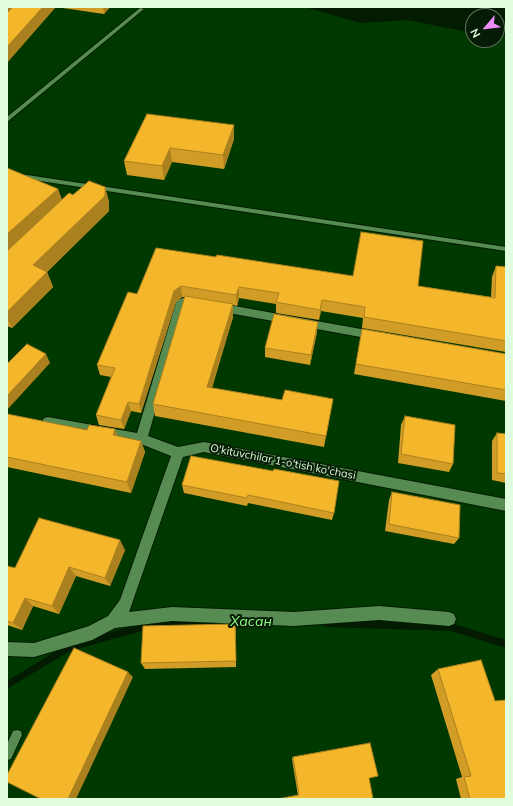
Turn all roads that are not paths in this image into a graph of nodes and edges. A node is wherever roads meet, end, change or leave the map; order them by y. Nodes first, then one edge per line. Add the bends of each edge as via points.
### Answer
1 (142, 9) dead end
2 (7, 120) edge
3 (7, 174) edge
4 (506, 249) edge
5 (389, 338) edge
6 (37, 420) edge
7 (141, 439) junction
8 (178, 453) junction
9 (506, 505) edge
10 (449, 619) dead end
11 (113, 621) junction
12 (7, 649) edge
13 (17, 735) dead end
14 (7, 755) edge

1 - 2 lane
3 - 4 lane
5 - 7 street via 182,302
6 - 7 street
7 - 8 street
8 - 9 street, O'kituvchilar 1-o'tish ko'chasi via 204,447
8 - 11 street via 126,604
10 - 11 street via 379,613 294,619 172,614
11 - 12 street via 92,633 34,650
13 - 14 lane

